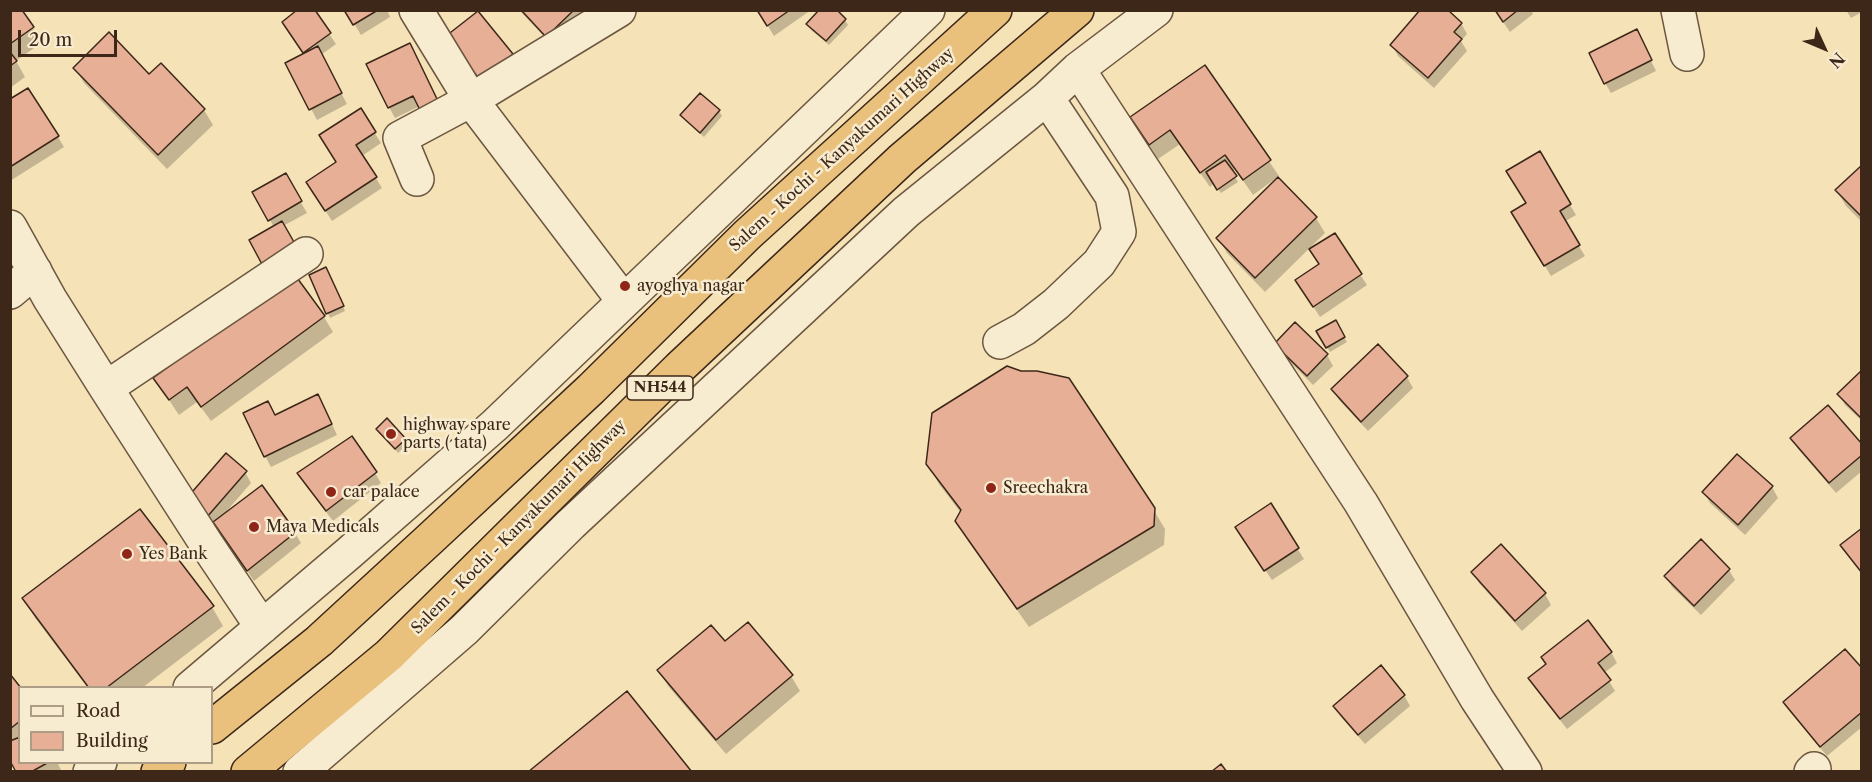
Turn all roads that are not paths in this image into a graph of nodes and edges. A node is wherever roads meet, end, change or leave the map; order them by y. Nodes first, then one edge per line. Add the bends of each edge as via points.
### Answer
1 (416, 10) edge
2 (619, 10) edge
3 (928, 10) edge
4 (995, 10) edge
5 (1077, 10) edge
6 (1156, 10) edge
7 (1678, 10) edge
8 (1687, 54) dead end
9 (1078, 69) junction
10 (1047, 98) junction
11 (471, 100) junction
12 (417, 179) dead end
13 (10, 227) edge
14 (306, 254) dead end
15 (35, 271) junction
16 (10, 292) edge
17 (623, 300) junction
18 (1000, 342) dead end
19 (106, 388) junction
20 (262, 627) junction
21 (191, 686) edge
22 (213, 727) edge
23 (315, 766) edge
24 (248, 771) edge
25 (1525, 771) edge

1 - 11 street
2 - 11 street
3 - 17 street
4 - 22 highway, Salem - Kochi - Kanyakumari Highway / NH544 via 747,235 591,389 319,641
5 - 24 highway, Salem - Kochi - Kanyakumari Highway / NH544 via 894,167 679,368 389,655
6 - 9 street
7 - 8 street
9 - 10 street
9 - 25 street via 1361,503 1477,699
10 - 18 street via 1112,196 1119,232 1099,263 1056,304
10 - 23 street via 906,212 580,516 464,630 369,711
11 - 12 street via 400,138
11 - 17 street
13 - 15 street
14 - 19 street
15 - 16 street
15 - 19 street
17 - 20 street via 495,424
19 - 20 street
20 - 21 street

